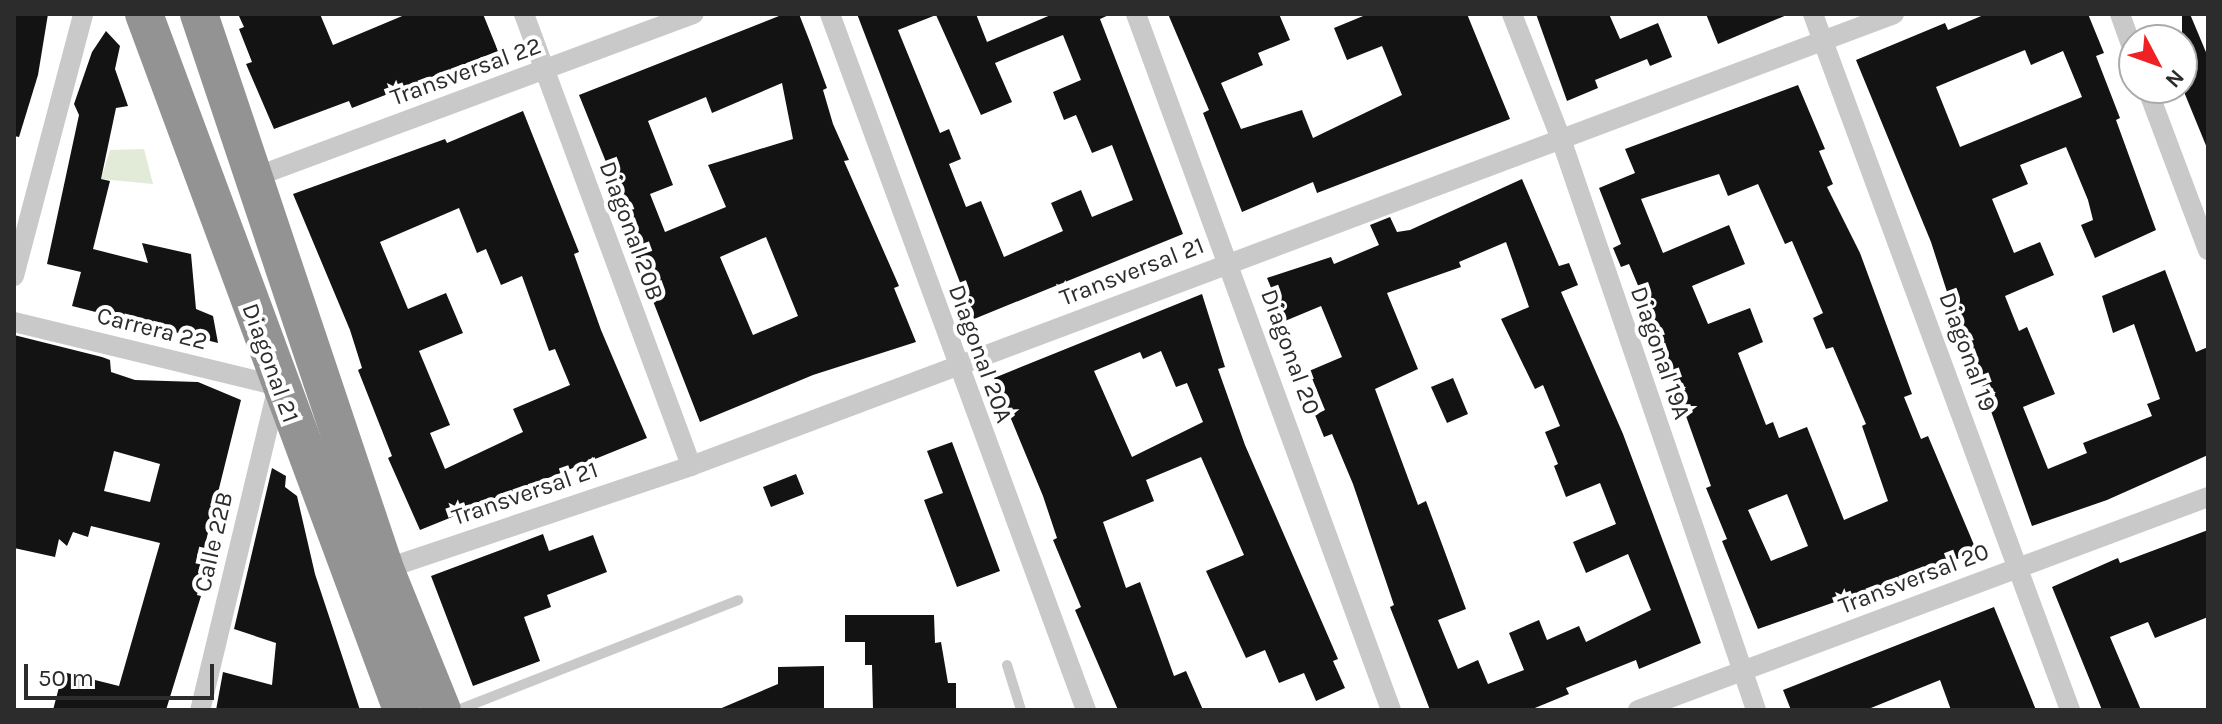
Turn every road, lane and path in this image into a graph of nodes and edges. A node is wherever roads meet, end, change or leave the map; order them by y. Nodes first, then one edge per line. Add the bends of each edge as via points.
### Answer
1 (83, 14) edge
2 (144, 14) edge
3 (199, 14) edge
4 (524, 14) edge
5 (694, 14) edge
6 (830, 14) edge
7 (1136, 14) edge
8 (1512, 14) edge
9 (1813, 14) edge
10 (1894, 14) edge
11 (1823, 41) junction
12 (544, 73) junction
13 (2153, 104) edge
14 (1561, 139) junction
15 (255, 177) junction
16 (2208, 250) edge
17 (1230, 263) junction
18 (14, 276) edge
19 (14, 322) edge
20 (956, 366) junction
21 (278, 386) junction
22 (691, 466) junction
23 (2208, 497) edge
24 (2020, 567) junction
25 (385, 569) junction
26 (738, 600) dead end
27 (1007, 665) dead end
28 (1740, 672) junction
29 (200, 710) edge
30 (402, 710) edge
31 (442, 710) edge
32 (458, 710) edge
33 (1021, 710) edge
34 (1086, 710) edge
35 (1391, 710) edge
36 (1638, 710) edge
37 (1756, 710) edge
38 (2070, 710) edge

1 - 18 street
2 - 21 highway, Diagonal 21
3 - 15 highway, Diagonal 21
4 - 12 street, Diagonal 20B
5 - 12 street, Transversal 22
6 - 20 street, Diagonal 20A
7 - 17 street, Diagonal 20
8 - 14 street, Diagonal 19A
9 - 11 street, Diagonal 19
10 - 11 street, Transversal 21
11 - 14 street, Transversal 21
11 - 24 street, Diagonal 19
12 - 15 street, Transversal 22
12 - 22 street, Diagonal 20B
13 - 16 street
14 - 17 street, Transversal 21
14 - 28 street, Diagonal 19A
15 - 25 highway, Diagonal 21
17 - 20 street, Transversal 21
17 - 35 street, Diagonal 20
19 - 21 street, Carrera 22
20 - 22 street, Transversal 21
20 - 34 street, Diagonal 20A
21 - 29 street, Calle 22B
21 - 30 highway, Diagonal 21
22 - 25 street, Transversal 21
23 - 24 street, Transversal 20
24 - 28 street, Transversal 20
24 - 38 street, Diagonal 19
25 - 31 highway, Diagonal 21
26 - 32 lane
27 - 33 lane
28 - 36 street, Transversal 20
28 - 37 street, Diagonal 19A

